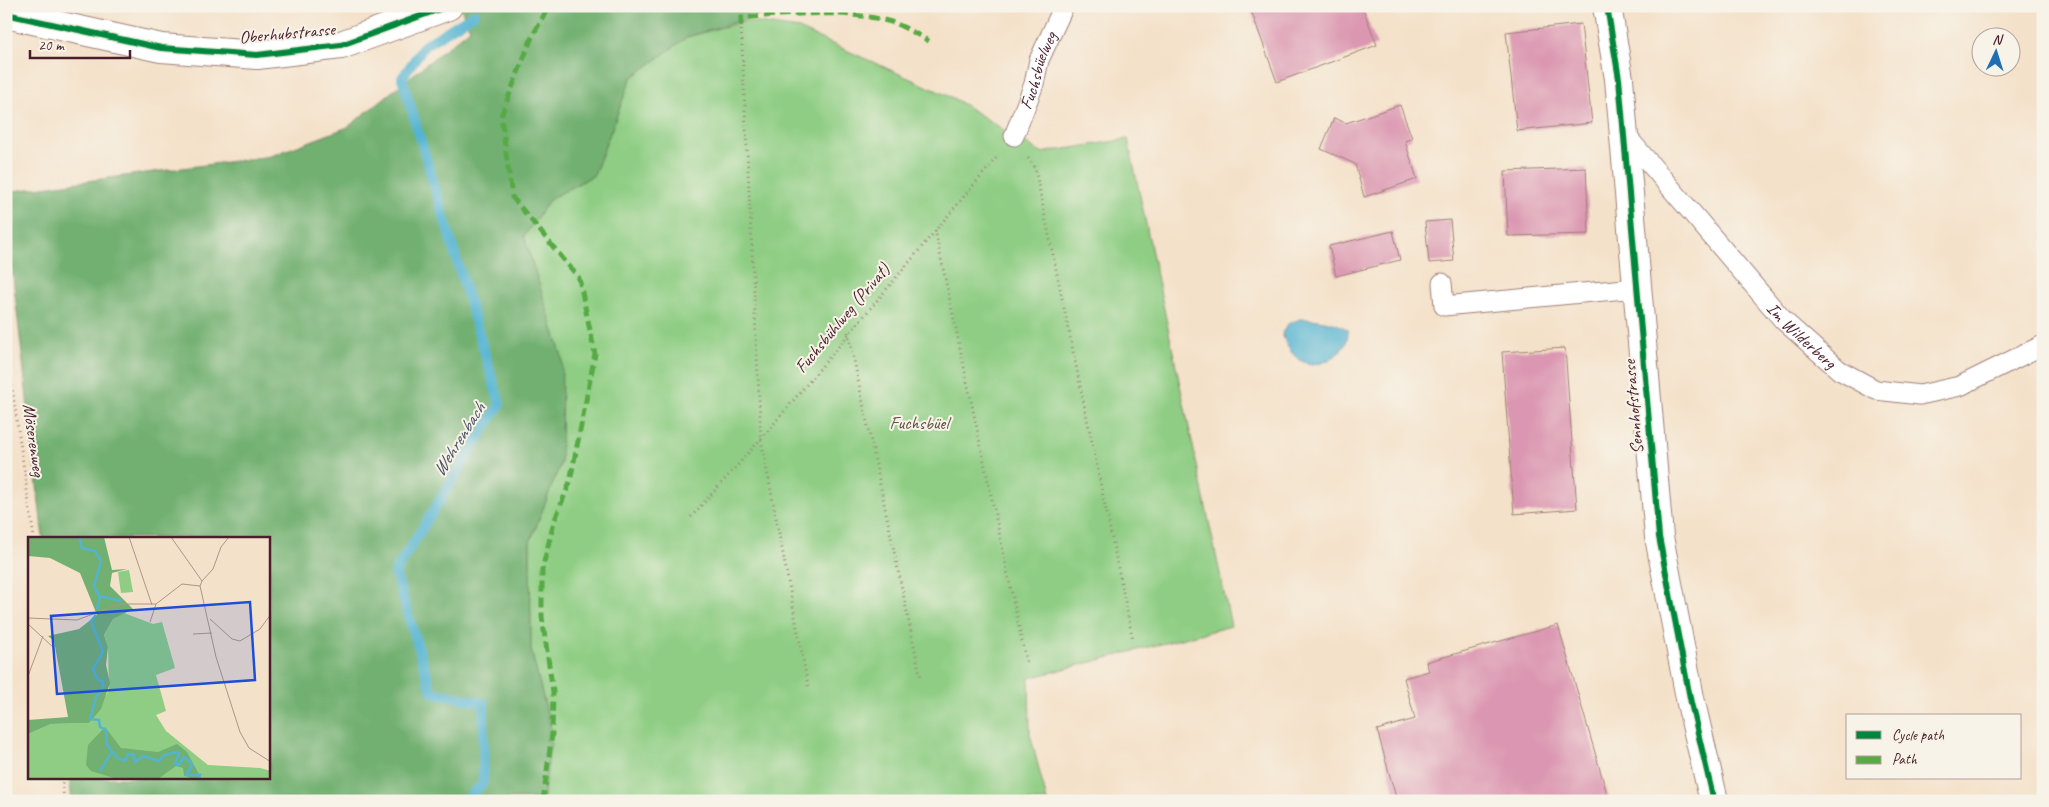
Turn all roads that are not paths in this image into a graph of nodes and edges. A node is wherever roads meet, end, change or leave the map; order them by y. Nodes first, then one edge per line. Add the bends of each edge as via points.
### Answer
1 (448, 6) edge
2 (1064, 6) edge
3 (1607, 6) edge
4 (6, 14) edge
5 (1623, 132) junction
6 (1014, 136) road end
7 (1442, 283) dead end
8 (1636, 288) junction
9 (2043, 345) edge
10 (1714, 801) edge

1 - 4 street, Oberhubstrasse via 341,45 257,55 161,48
2 - 6 lane, Fuchsbüelweg via 1039,60 1034,84
3 - 5 street, Sennhofstrasse via 1619,79
5 - 8 street, Sennhofstrasse
5 - 9 lane, Im Wilderberg via 1784,321 1839,370 1876,390 1920,395 1960,386
7 - 8 lane via 1444,306
8 - 10 street, Sennhofstrasse via 1659,537 1691,703

